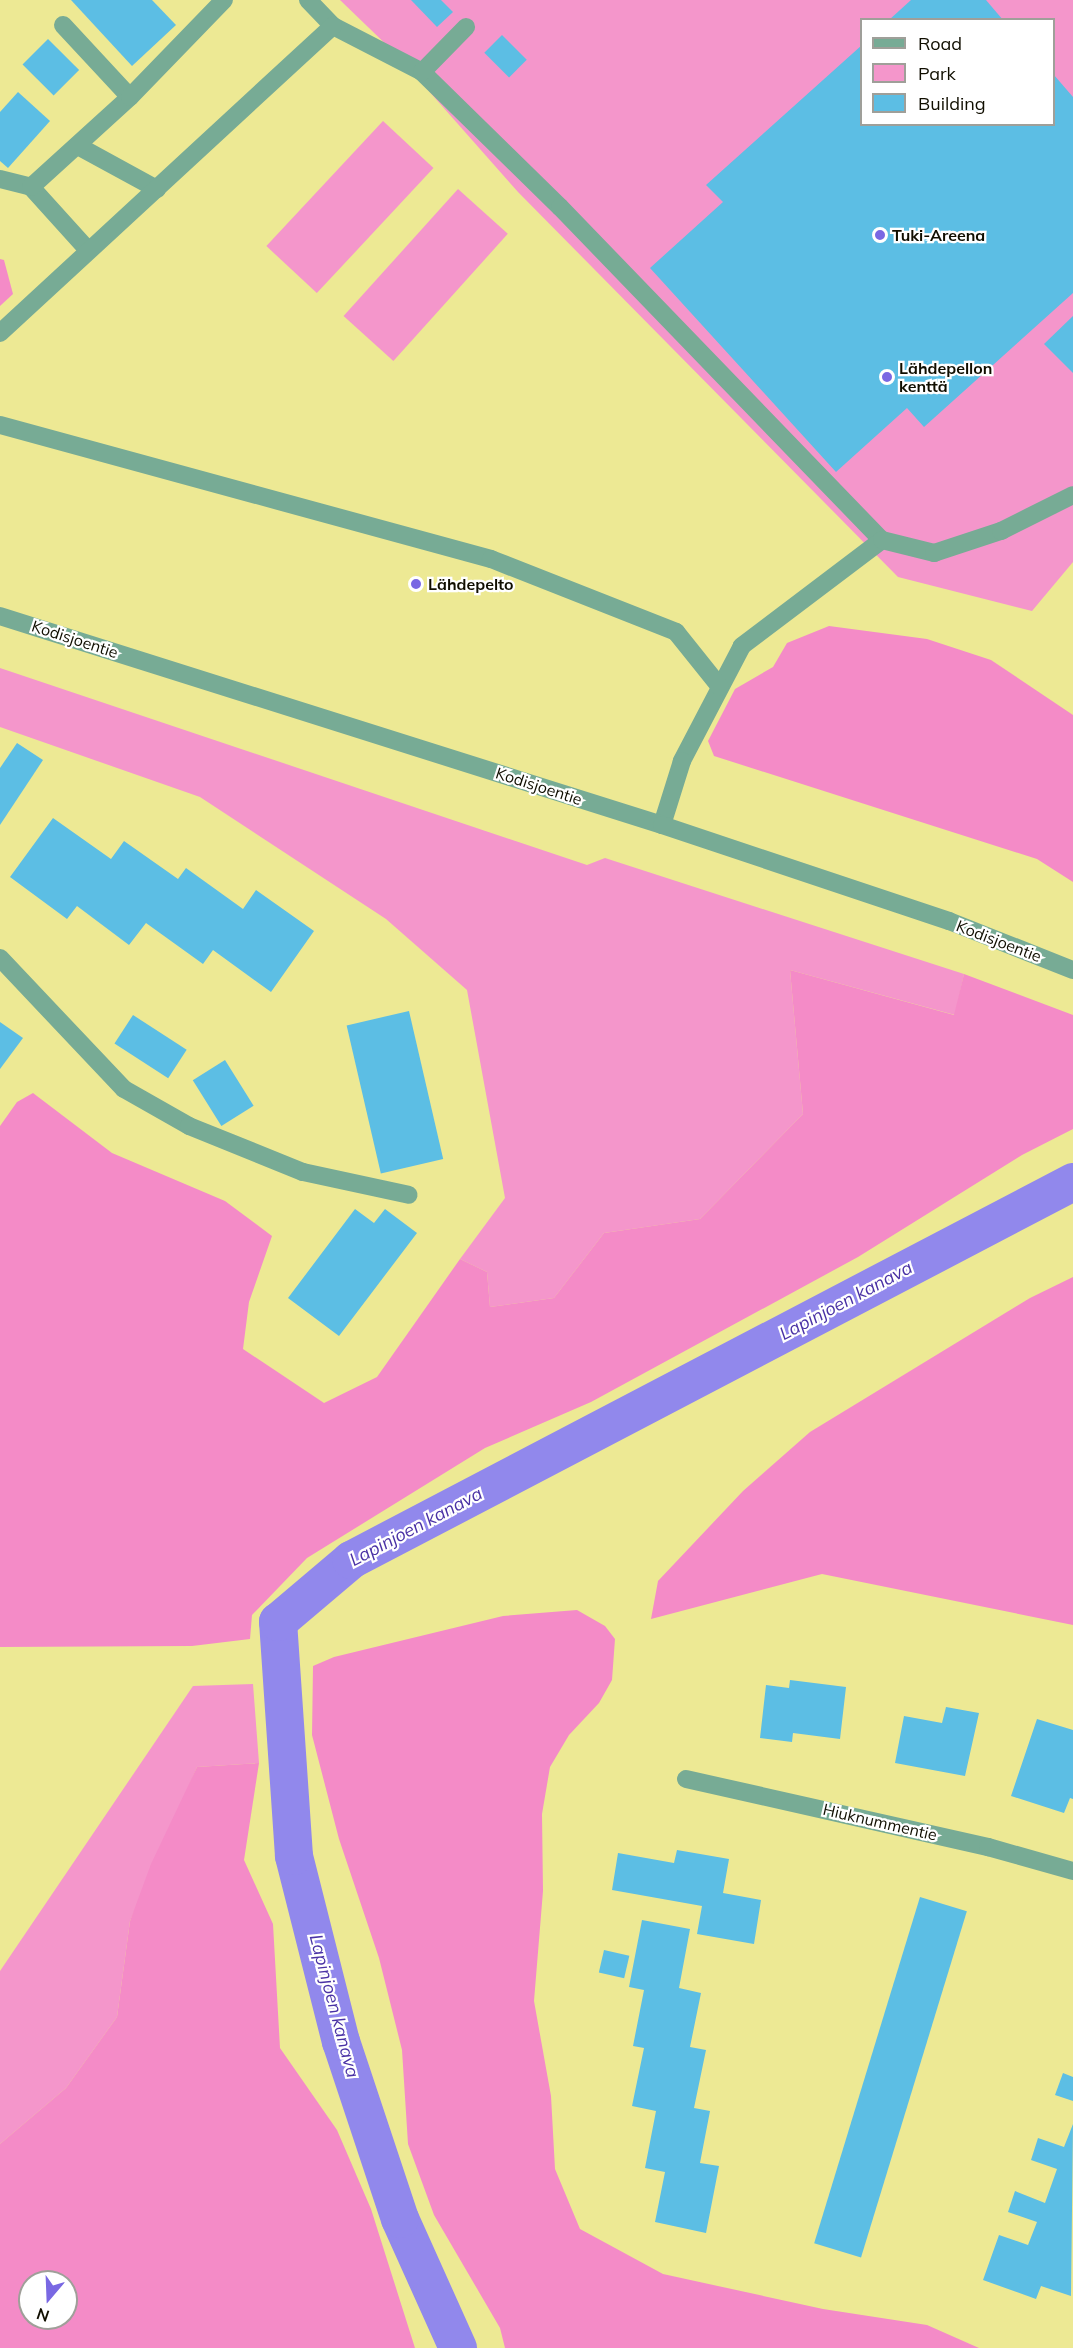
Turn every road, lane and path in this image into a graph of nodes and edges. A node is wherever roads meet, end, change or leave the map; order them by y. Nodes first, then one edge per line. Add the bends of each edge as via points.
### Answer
1 (224, 0) edge
2 (308, 0) edge
3 (63, 25) dead end
4 (333, 26) junction
5 (466, 27) dead end
6 (422, 72) junction
7 (130, 97) junction
8 (78, 146) junction
9 (0, 179) edge
10 (31, 187) junction
11 (157, 189) junction
12 (88, 250) junction
13 (0, 333) edge
14 (0, 425) edge
15 (1073, 495) edge
16 (882, 540) junction
17 (0, 616) edge
18 (720, 687) junction
19 (662, 825) junction
20 (0, 958) edge
21 (1073, 970) edge
22 (409, 1195) dead end
23 (686, 1779) dead end
24 (1073, 1871) edge

1 - 7 street
2 - 4 street
3 - 7 street
4 - 6 street
4 - 11 street
5 - 6 street
6 - 16 street via 560,207
7 - 8 street
8 - 10 street
8 - 11 street
9 - 10 street
10 - 12 street
11 - 12 street
12 - 13 street
14 - 18 street via 491,559 676,632
15 - 16 street via 1001,531 934,553
16 - 18 street via 742,646
17 - 19 street, Kodisjoentie
18 - 19 street via 682,761
19 - 21 street, Kodisjoentie via 949,921
20 - 22 street via 124,1089 189,1126 303,1172
23 - 24 street, Hiuknummentie via 988,1847

